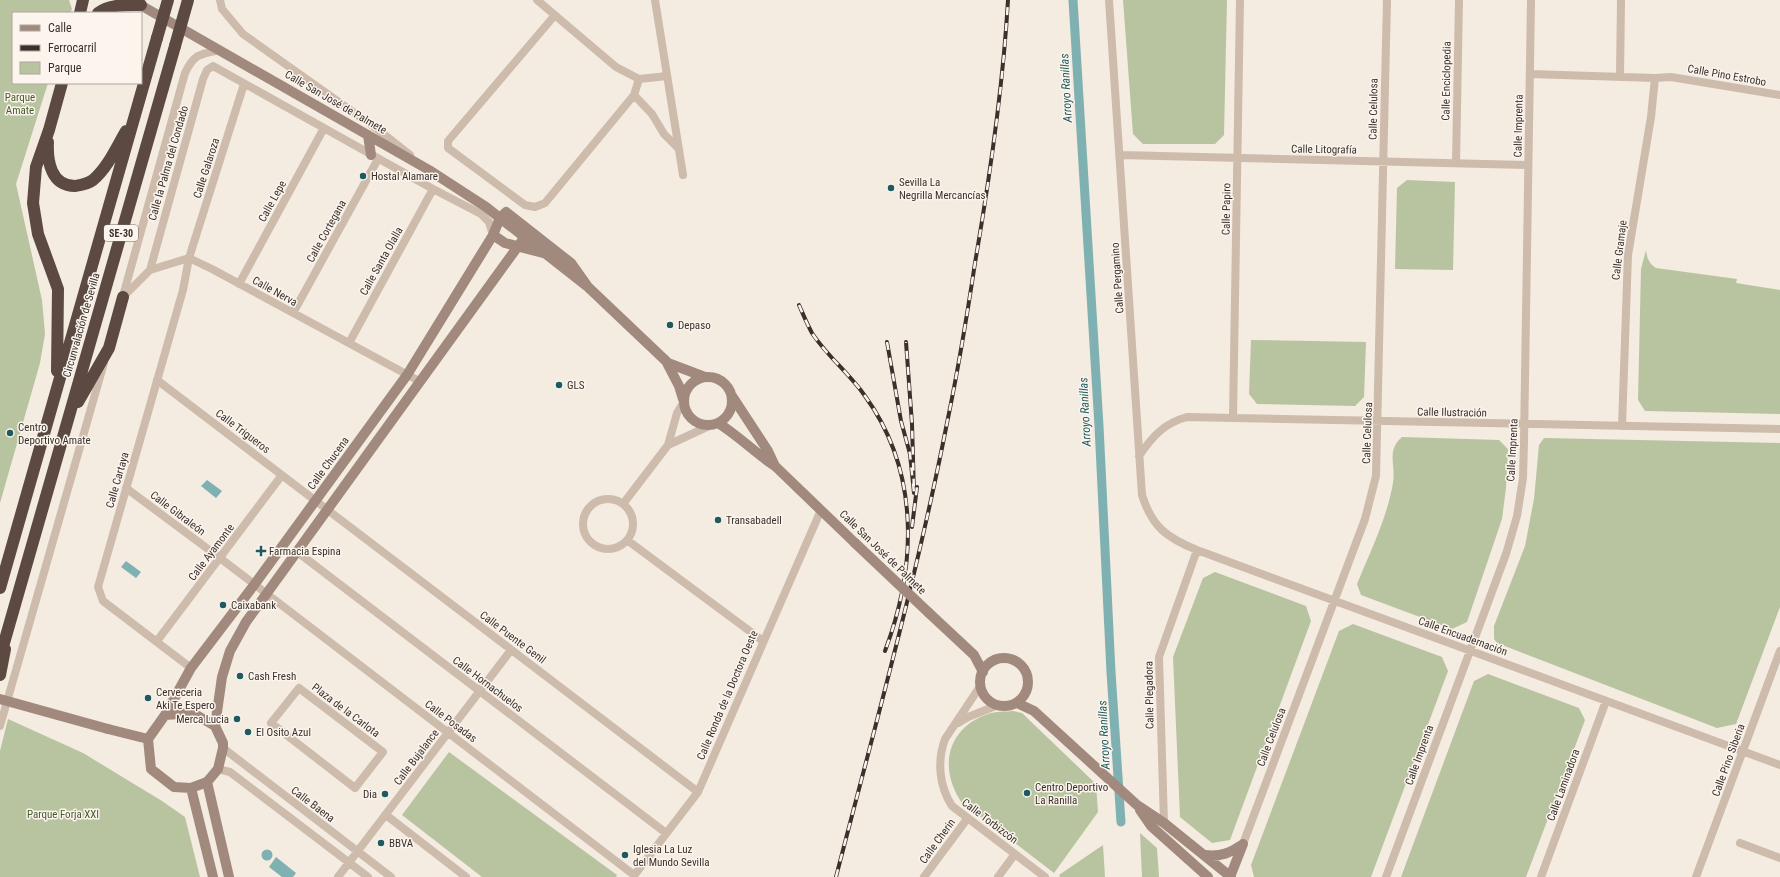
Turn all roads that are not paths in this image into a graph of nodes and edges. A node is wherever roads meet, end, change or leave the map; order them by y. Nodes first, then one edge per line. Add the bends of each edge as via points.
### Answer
1 (168, 0) edge
2 (188, 0) edge
3 (220, 0) edge
4 (537, 0) edge
5 (655, 0) edge
6 (1109, 0) edge
7 (1240, 0) edge
8 (1387, 0) edge
9 (1459, 0) edge
10 (1531, 0) edge
11 (1621, 0) edge
12 (136, 2) edge
13 (103, 8) edge
14 (555, 15) junction
15 (220, 50) junction
16 (1530, 74) junction
17 (667, 76) junction
18 (1620, 77) junction
19 (1655, 78) junction
20 (639, 79) junction
21 (62, 84) edge
22 (244, 84) junction
23 (634, 95) junction
24 (1780, 95) edge
25 (136, 112) junction
26 (324, 128) junction
27 (49, 130) junction
28 (368, 135) junction
29 (678, 149) junction
30 (1120, 155) junction
31 (374, 157) junction
32 (1238, 158) junction
33 (1384, 161) junction
34 (1456, 163) junction
35 (1528, 165) junction
36 (429, 170) junction
37 (683, 175) dead end
38 (432, 189) junction
39 (500, 218) junction
40 (528, 233) junction
41 (493, 234) junction
42 (517, 247) junction
43 (547, 254) junction
44 (189, 258) junction
45 (150, 270) junction
46 (239, 284) junction
47 (588, 287) junction
48 (122, 297) junction
49 (293, 313) junction
50 (349, 343) junction
51 (109, 348) junction
52 (668, 363) junction
53 (407, 375) junction
54 (705, 377) junction
55 (157, 380) junction
56 (419, 381) junction
57 (56, 390) junction
58 (732, 396) junction
59 (683, 401) junction
60 (1233, 418) junction
61 (67, 421) junction
62 (1378, 421) junction
63 (713, 424) junction
64 (1525, 424) junction
65 (1622, 426) junction
66 (1780, 429) edge
67 (668, 445) junction
68 (1139, 456) junction
69 (775, 466) junction
70 (282, 475) junction
71 (126, 488) junction
72 (315, 500) junction
73 (623, 504) junction
74 (327, 509) junction
75 (821, 510) junction
76 (627, 540) junction
77 (1176, 542) joint
78 (1197, 550) junction
79 (296, 551) junction
80 (220, 558) junction
81 (2, 578) edge
82 (254, 585) junction
83 (0, 588) edge
84 (265, 594) junction
85 (1334, 600) junction
86 (9, 626) junction
87 (157, 641) junction
88 (763, 641) junction
89 (511, 650) junction
90 (1470, 650) junction
91 (1780, 651) edge
92 (974, 655) junction
93 (0, 657) edge
94 (993, 662) junction
95 (191, 668) junction
96 (983, 672) junction
97 (0, 675) edge
98 (981, 685) junction
99 (480, 691) junction
100 (1026, 693) junction
101 (0, 698) edge
102 (1606, 700) junction
103 (1017, 703) junction
104 (998, 705) junction
105 (1034, 711) junction
106 (165, 716) junction
107 (0, 726) edge
108 (215, 726) junction
109 (954, 726) junction
110 (448, 733) junction
111 (148, 739) junction
112 (223, 748) junction
113 (1743, 751) junction
114 (383, 752) joint
115 (1780, 765) edge
116 (218, 769) junction
117 (207, 782) junction
118 (191, 788) junction
119 (698, 792) junction
120 (1137, 804) junction
121 (386, 815) junction
122 (967, 819) junction
123 (1164, 823) junction
124 (666, 833) junction
125 (1740, 843) dead end
126 (1243, 844) junction
127 (358, 851) junction
128 (1015, 854) junction
129 (1205, 855) junction
130 (1780, 858) edge
131 (349, 863) junction
132 (634, 876) edge
133 (213, 877) edge
134 (229, 877) edge
135 (338, 877) edge
136 (368, 877) edge
137 (391, 877) edge
138 (466, 877) edge
139 (924, 877) edge
140 (998, 877) edge
141 (1045, 877) edge
142 (1208, 877) edge
143 (1230, 877) edge
144 (1386, 877) edge
145 (1541, 877) edge
146 (1696, 877) edge

1 - 25 highway, Circunvalación de Sevilla / SE-30, bridge
2 - 61 highway, Circunvalación de Sevilla / SE-30, bridge
3 - 36 street via 222,9 243,34 377,129
4 - 14 street
5 - 17 street
6 - 30 street, Calle Pergamino
7 - 32 street, Calle Papiro
8 - 33 street, Calle Celulosa
9 - 34 street, Calle Enciclopedia
10 - 16 street, Calle Imprenta
11 - 18 street
12 - 13 highway
12 - 15 street, Calle San José de Palmete
14 - 20 street via 616,67
14 - 23 street via 448,141 448,148 525,205 545,204
15 - 28 street, Calle San José de Palmete
15 - 48 street via 199,54 190,62 185,73
16 - 18 street, Calle Pino Estrobo
16 - 35 street, Calle Imprenta
17 - 20 street
17 - 29 street
18 - 19 street, Calle Pino Estrobo
19 - 24 street, Calle Pino Estrobo via 1671,76
19 - 65 street, Calle Gramaje via 1628,255
20 - 23 street
21 - 27 highway
22 - 26 street
22 - 44 street, Calle Galaroza
22 - 45 street, Calle la Palma del Condado via 213,66 207,70
23 - 29 street
25 - 27 highway via 109,161 92,181 81,185 70,186 61,182 49,167
25 - 57 highway, Circunvalación de Sevilla / SE-30
26 - 31 street
26 - 46 street, Calle Lepe
27 - 57 highway via 36,167 33,203 38,234 58,289
28 - 31 street
28 - 36 street, Calle San José de Palmete
29 - 37 street
30 - 32 street, Calle Litografía
30 - 68 street, Calle Pergamino
31 - 38 street
31 - 49 street, Calle Cortegana
32 - 33 street, Calle Litografía
32 - 60 street, Calle Papiro
33 - 34 street, Calle Litografía
33 - 62 street, Calle Celulosa
34 - 35 street, Calle Litografía
35 - 64 street, Calle Imprenta
36 - 39 street, Calle San José de Palmete via 486,206
38 - 41 street via 481,214
38 - 50 street, Calle Santa Olalla
39 - 40 street, Calle San José de Palmete
39 - 41 street, Calle Chucena
40 - 42 street
40 - 43 street
40 - 47 street via 571,263
41 - 42 street via 505,243
41 - 53 street, Calle Chucena
42 - 43 street
42 - 56 street
43 - 47 street
44 - 45 street
44 - 46 street, Calle Nerva
44 - 55 street, Calle Cartaya via 183,290
45 - 48 street
46 - 49 street, Calle Nerva
47 - 52 street
48 - 51 highway
49 - 50 street, Calle Nerva
50 - 53 street, Calle Nerva
51 - 61 highway
51 - 107 street
52 - 54 street
52 - 59 street
53 - 56 street, Calle Nerva
53 - 72 street, Calle Chucena
54 - 58 street via 724,382
54 - 59 street via 691,383
55 - 70 street, Calle Trigueros
55 - 71 street, Calle Cartaya
56 - 74 street
57 - 81 highway, Circunvalación de Sevilla / SE-30
58 - 63 street via 730,411 725,418
58 - 69 street, Calle San José de Palmete
59 - 63 street via 686,413 692,420 699,424
59 - 67 street
60 - 62 street, Calle Ilustración
60 - 68 street, Calle Ilustración via 1187,417 1176,420 1152,438
61 - 86 highway, Circunvalación de Sevilla / SE-30
62 - 64 street, Calle Ilustración
62 - 85 street, Calle Celulosa via 1376,476 1365,519
63 - 67 street
63 - 69 street, Calle San José de Palmete via 734,433
64 - 65 street, Calle Ilustración
64 - 90 street, Calle Imprenta via 1523,478 1517,516 1506,554
65 - 66 street, Calle Ilustración
67 - 73 street
68 - 77 street, Calle Pergamino via 1142,495 1146,507 1165,534
69 - 75 street, Calle San José de Palmete
70 - 72 street, Calle Trigueros
70 - 80 street, Calle Ayamonte
71 - 80 street, Calle Gibraleón
71 - 87 street, Calle Cartaya via 98,587 103,601
72 - 74 street, Calle Puente Genil
72 - 82 street, Calle Chucena
73 - 76 street via 632,517 631,533
73 - 76 street via 609,499 594,503 585,514 584,528 590,541 597,546 613,548
74 - 79 street
74 - 89 street, Calle Puente Genil
75 - 88 street, Calle Ronda de la Doctora Oeste
75 - 92 street, Calle San José de Palmete, bridge
76 - 88 street
77 - 78 street, Calle Encuadernación
78 - 85 street, Calle Encuadernación
78 - 123 street, Calle Plegadora via 1159,657
79 - 84 street
79 - 99 street, Calle Hornachuelos
80 - 82 street, Calle Gibraleón
80 - 87 street, Calle Ayamonte
81 - 83 highway, Circunvalación de Sevilla / SE-30
82 - 84 street, Calle Posadas
82 - 95 street, Calle Chucena
84 - 108 street via 230,651 222,677
84 - 110 street, Calle Posadas
85 - 90 street, Calle Encuadernación
85 - 126 street, Calle Celulosa
86 - 93 highway, Circunvalación de Sevilla / SE-30
86 - 97 highway
87 - 95 street, Calle Cartaya
88 - 119 street, Calle Ronda de la Doctora Oeste
89 - 99 street, Calle Bujalance
89 - 119 street, Calle Puente Genil
90 - 102 street, Calle Encuadernación
90 - 144 street, Calle Imprenta
91 - 113 street, Calle Pino Siberia
92 - 94 street, Calle San José de Palmete
92 - 96 street, Calle San José de Palmete
94 - 96 street
94 - 100 street via 1007,659 1020,665 1028,678
95 - 106 street, Calle Chucena
96 - 98 street
98 - 104 street via 986,698
98 - 109 street, Calle Torbizcón
99 - 110 street, Calle Bujalance
99 - 124 street, Calle Hornachuelos
100 - 103 street
100 - 105 street
101 - 111 street, bridge
102 - 113 street, Calle Encuadernación
102 - 145 street, Calle Laminadora
103 - 104 street
103 - 105 street
104 - 109 street via 968,717
105 - 120 street
106 - 108 street via 193,713
106 - 111 street
108 - 112 street
109 - 122 street, Calle Torbizcón via 942,748 942,783 952,806
110 - 121 street, Calle Bujalance
110 - 132 street, Calle Posadas
111 - 118 street via 151,769 174,787
112 - 116 street
112 - 127 street, Calle Baena
113 - 115 street, Calle Encuadernación
113 - 146 street, Calle Pino Siberia
114 - 114 street, Plaza de la Carlota via 355,788 271,723 299,688
116 - 117 street
116 - 131 street via 230,772
117 - 118 street
117 - 134 street
118 - 133 street
119 - 124 street, Calle Ronda de la Doctora Oeste
120 - 123 street
120 - 142 street via 1151,826
121 - 127 street, Calle Bujalance
121 - 138 street
122 - 128 street, Calle Torbizcón
122 - 139 street, Calle Cherin
123 - 129 street
124 - 132 street, Calle Ronda de la Doctora Oeste
125 - 130 street
126 - 129 street via 1229,853
126 - 143 street
127 - 131 street, Calle Bujalance
127 - 137 street, Calle Baena
128 - 140 street
128 - 141 street, Calle Torbizcón
129 - 143 street
131 - 135 street, Calle Bujalance
131 - 136 street

